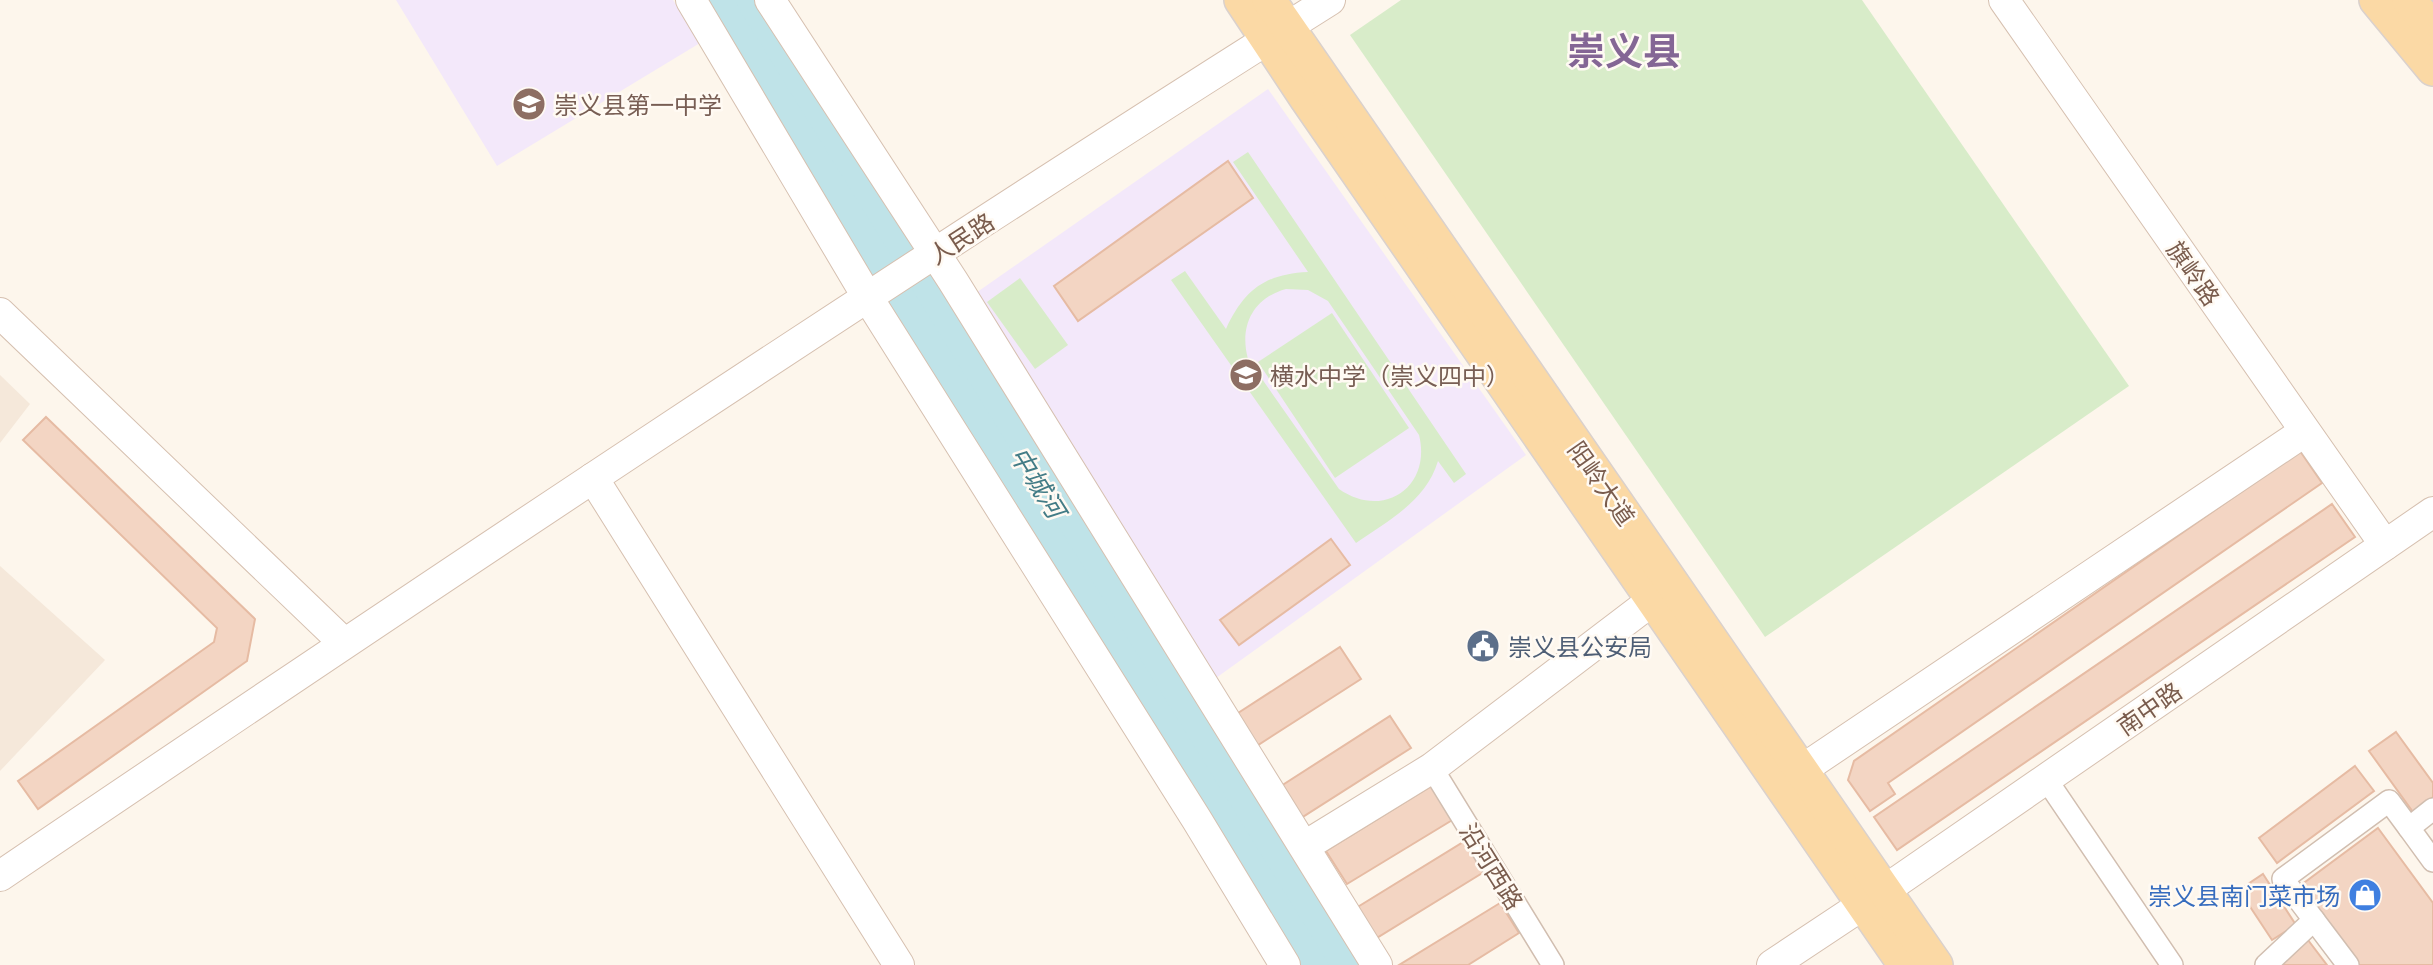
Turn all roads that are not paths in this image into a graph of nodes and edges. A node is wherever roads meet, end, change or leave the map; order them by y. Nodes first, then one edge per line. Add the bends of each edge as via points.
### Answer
1 (691, 0) edge
2 (770, 0) edge
3 (1241, 0) edge
4 (1330, 0) edge
5 (2004, 0) edge
6 (2376, 0) edge
7 (2409, 0) edge
8 (1274, 22) edge
9 (2433, 28) edge
10 (2433, 69) edge
11 (930, 258) junction
12 (877, 292) junction
13 (0, 313) edge
14 (2304, 432) junction
15 (593, 478) junction
16 (2433, 512) edge
17 (2385, 545) junction
18 (1653, 600) junction
19 (344, 643) junction
20 (1432, 768) junction
21 (1800, 771) junction
22 (2046, 779) junction
23 (2433, 809) edge
24 (2409, 828) junction
25 (1306, 846) junction
26 (2433, 861) edge
27 (0, 876) edge
28 (1874, 897) junction
29 (2315, 920) junction
30 (899, 965) edge
31 (1285, 965) edge
32 (1377, 965) edge
33 (1553, 965) edge
34 (1772, 965) edge
35 (1905, 965) edge
36 (1936, 965) edge
37 (2172, 965) edge
38 (2266, 965) edge
39 (2348, 965) edge

1 - 12 street
2 - 11 street
3 - 8 main road, 阳岭大道
4 - 8 street, 人民路
5 - 14 street, 旗岭路
6 - 10 main road
7 - 9 main road
8 - 11 street, 人民路
8 - 18 main road, 阳岭大道
8 - 21 main road, 阳岭大道
11 - 12 street, 人民路
11 - 25 street
12 - 15 street, 人民路
12 - 31 street
13 - 19 street
14 - 17 street, 旗岭路
14 - 21 street
15 - 19 street, 人民路
15 - 30 street
16 - 17 street, 南中路
17 - 22 street, 南中路
18 - 20 street
18 - 28 main road, 阳岭大道
19 - 27 street, 人民路
20 - 25 street
20 - 33 street, 沿河西路
21 - 28 main road, 阳岭大道
22 - 28 street, 南中路
22 - 37 street
23 - 24 street
24 - 26 street
24 - 29 street via 2389,801 2283,879
25 - 32 street
28 - 34 street, 南中路
28 - 35 main road, 阳岭大道
28 - 36 main road, 阳岭大道
29 - 38 street
29 - 39 street

